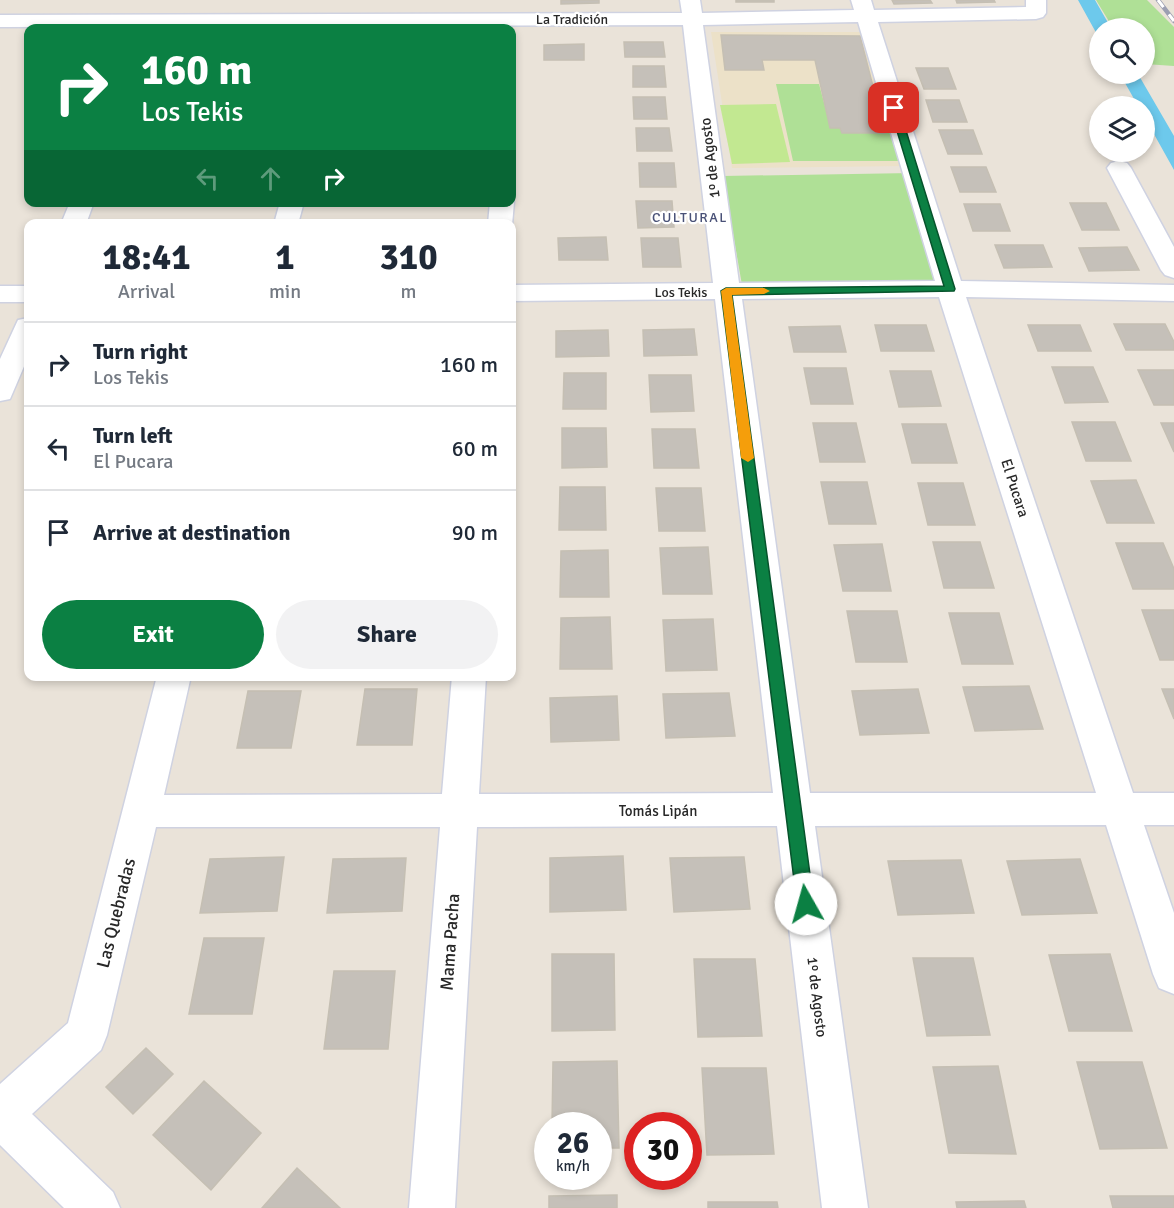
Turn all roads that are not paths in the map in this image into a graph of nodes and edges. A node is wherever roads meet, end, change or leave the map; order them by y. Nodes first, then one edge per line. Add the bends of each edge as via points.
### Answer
1 (171, 0) edge
2 (1036, 6) edge
3 (864, 9) edge
4 (692, 10) edge
5 (344, 16) edge
6 (513, 18) edge
7 (0, 21) edge
8 (120, 24) edge
9 (160, 24) edge
10 (180, 24) edge
11 (1119, 168) dead end
12 (1174, 270) edge
13 (950, 289) junction
14 (726, 291) junction
15 (516, 293) edge
16 (1174, 293) edge
17 (0, 294) edge
18 (24, 294) edge
19 (24, 335) edge
20 (0, 392) edge
21 (173, 681) edge
22 (469, 681) edge
23 (1174, 810) edge
24 (142, 811) junction
25 (459, 811) junction
26 (794, 811) junction
27 (1119, 811) junction
28 (1174, 974) edge
29 (0, 1114) edge
30 (98, 1208) edge
31 (432, 1208) edge
32 (845, 1208) edge

1 - 9 street
2 - 3 street, La Tradición
3 - 4 street, La Tradición
3 - 13 street, El Pucara
4 - 6 street, La Tradición
4 - 14 street, 1º de Agosto
5 - 6 street, La Tradición
5 - 10 street, La Tradición
7 - 8 street, La Tradición
11 - 12 street
13 - 14 street, Los Tekis
13 - 16 street, Los Tekis
13 - 27 street, El Pucara
14 - 15 street, Los Tekis
14 - 26 street, 1º de Agosto
17 - 18 street
19 - 20 street
21 - 24 street, Las Quebradas
22 - 25 street, Mama Pacha
23 - 27 street, Tomás Lipán
24 - 25 street, Tomás Lipán
24 - 29 street, Las Quebradas via 86,1035
25 - 26 street, Tomás Lipán
25 - 31 street, Mama Pacha
26 - 27 street, Tomás Lipán
26 - 32 street, 1º de Agosto
27 - 28 street, El Pucara
29 - 30 street

